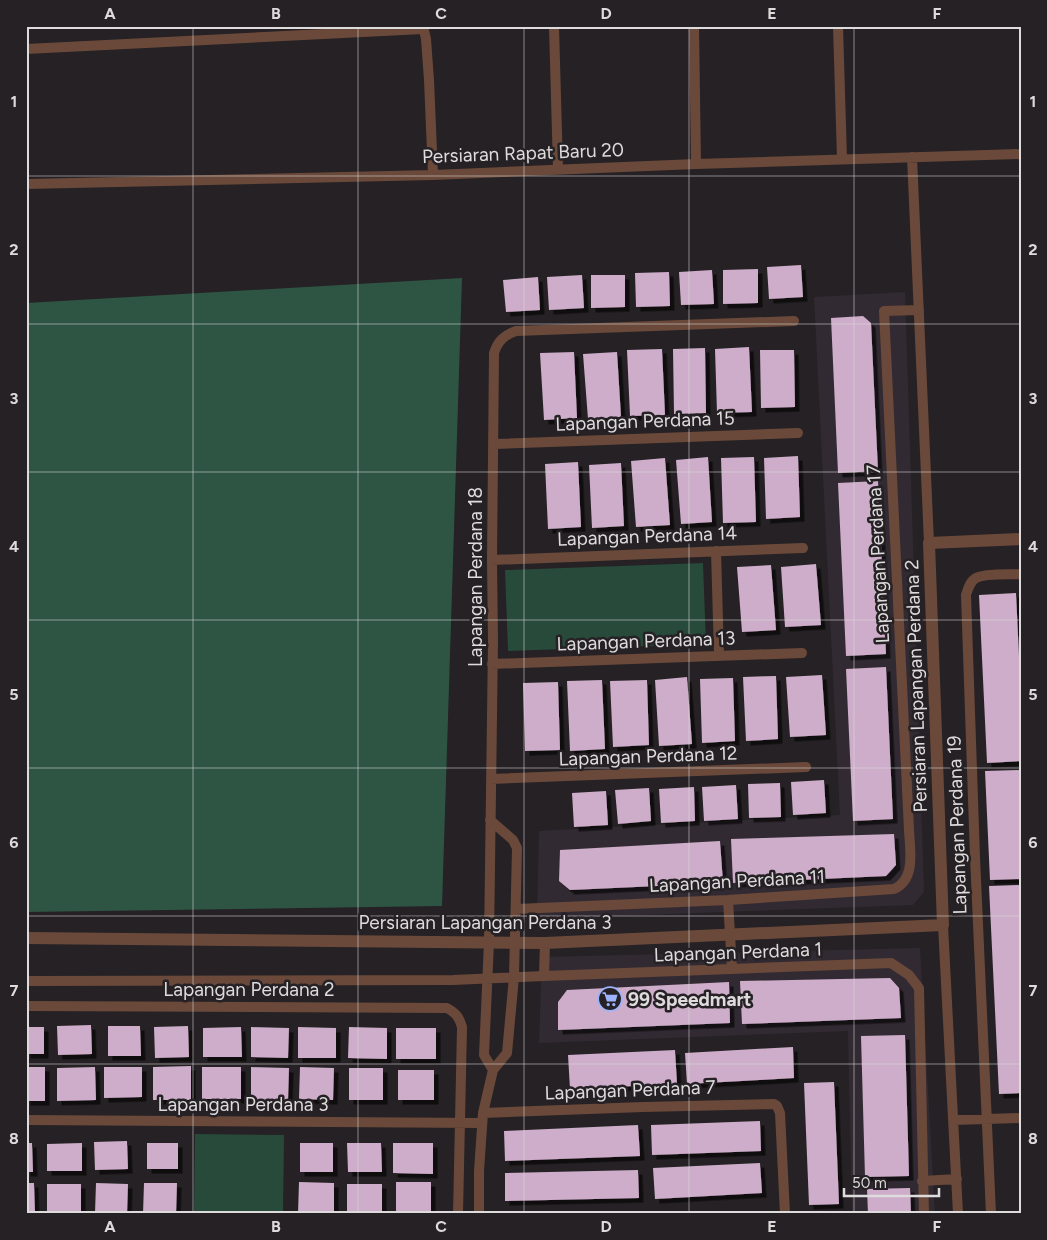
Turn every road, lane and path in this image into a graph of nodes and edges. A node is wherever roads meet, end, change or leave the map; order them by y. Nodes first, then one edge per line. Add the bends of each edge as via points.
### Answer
1 (554, 26) edge
2 (694, 26) edge
3 (838, 26) edge
4 (423, 27) edge
5 (26, 49) edge
6 (1021, 154) edge
7 (912, 158) junction
8 (842, 160) junction
9 (696, 164) junction
10 (558, 169) junction
11 (433, 175) junction
12 (26, 184) edge
13 (920, 310) junction
14 (794, 321) dead end
15 (798, 433) dead end
16 (494, 444) junction
17 (1021, 539) edge
18 (929, 543) junction
19 (803, 548) dead end
20 (716, 551) junction
21 (492, 560) junction
22 (1021, 574) edge
23 (802, 653) dead end
24 (719, 656) junction
25 (492, 664) junction
26 (806, 767) dead end
27 (491, 779) junction
28 (490, 820) junction
29 (909, 830) joint
30 (728, 900) junction
31 (516, 908) junction
32 (943, 925) junction
33 (731, 936) junction
34 (26, 938) edge
35 (489, 942) junction
36 (515, 943) junction
37 (545, 943) junction
38 (732, 969) junction
39 (544, 976) junction
40 (488, 978) junction
41 (514, 978) junction
42 (26, 981) edge
43 (26, 1006) edge
44 (493, 1070) junction
45 (482, 1118) junction
46 (1021, 1118) edge
47 (987, 1119) junction
48 (26, 1120) edge
49 (954, 1120) junction
50 (459, 1123) junction
51 (957, 1179) junction
52 (922, 1181) junction
53 (458, 1214) edge
54 (479, 1214) edge
55 (785, 1214) edge
56 (924, 1214) edge
57 (958, 1214) edge
58 (990, 1214) edge

1 - 10 street
2 - 9 street
3 - 8 street
4 - 5 street
4 - 11 street
6 - 7 street, Persiaran Rapat Baru 20
7 - 8 street, Persiaran Rapat Baru 20
7 - 13 street, Persiaran Lapangan Perdana 2
8 - 9 street, Persiaran Rapat Baru 20
9 - 10 street, Persiaran Rapat Baru 20
10 - 11 street, Persiaran Rapat Baru 20
11 - 12 street, Persiaran Rapat Baru 20
13 - 18 street, Persiaran Lapangan Perdana 2
13 - 29 street, Lapangan Perdana 17 via 884,311
14 - 16 street, Lapangan Perdana 18 via 516,332 503,338 494,353
15 - 16 street, Lapangan Perdana 15
16 - 21 street, Lapangan Perdana 18
17 - 18 street
18 - 32 street, Persiaran Lapangan Perdana 2
19 - 20 street, Lapangan Perdana 14
20 - 21 street, Lapangan Perdana 14
20 - 24 street
21 - 25 street, Lapangan Perdana 18
22 - 47 street, Lapangan Perdana 19 via 975,578 966,595
23 - 24 street, Lapangan Perdana 13
24 - 25 street, Lapangan Perdana 13
25 - 27 street, Lapangan Perdana 18
26 - 27 street, Lapangan Perdana 12
27 - 28 street, Lapangan Perdana 18
28 - 31 street via 513,840 517,848
28 - 35 street, Lapangan Perdana 18
29 - 30 street, Lapangan Perdana 11 via 910,871 902,885 894,889
30 - 31 street, Lapangan Perdana 11
30 - 33 street
31 - 36 street
32 - 33 street, Persiaran Lapangan Perdana 3
32 - 49 street, Persiaran Lapangan Perdana 2
33 - 37 street, Persiaran Lapangan Perdana 3
33 - 38 street
34 - 35 street, Persiaran Lapangan Perdana 3
35 - 36 street, Persiaran Lapangan Perdana 3
35 - 40 street, Lapangan Perdana 18
36 - 37 street, Persiaran Lapangan Perdana 3
36 - 41 street
37 - 39 street
38 - 39 street, Lapangan Perdana 1
38 - 52 street, Lapangan Perdana 1 via 891,964 909,975 919,988
39 - 41 street, Lapangan Perdana 1
40 - 41 street, Lapangan Perdana 1
40 - 42 street, Lapangan Perdana 1
40 - 44 street, Lapangan Perdana 18 via 484,1056
41 - 44 street via 507,1053
43 - 50 street, Lapangan Perdana 2 via 447,1008 456,1013 462,1027
44 - 45 street
45 - 50 street, Lapangan Perdana 7
45 - 54 street
45 - 55 street, Lapangan Perdana 7 via 751,1104 777,1106 780,1112
46 - 47 street
47 - 49 street
47 - 58 street
48 - 50 street, Lapangan Perdana 3
49 - 51 street, Persiaran Lapangan Perdana 2
50 - 53 street
51 - 52 street
51 - 57 street, Persiaran Lapangan Perdana 2
52 - 56 street, Lapangan Perdana 1

